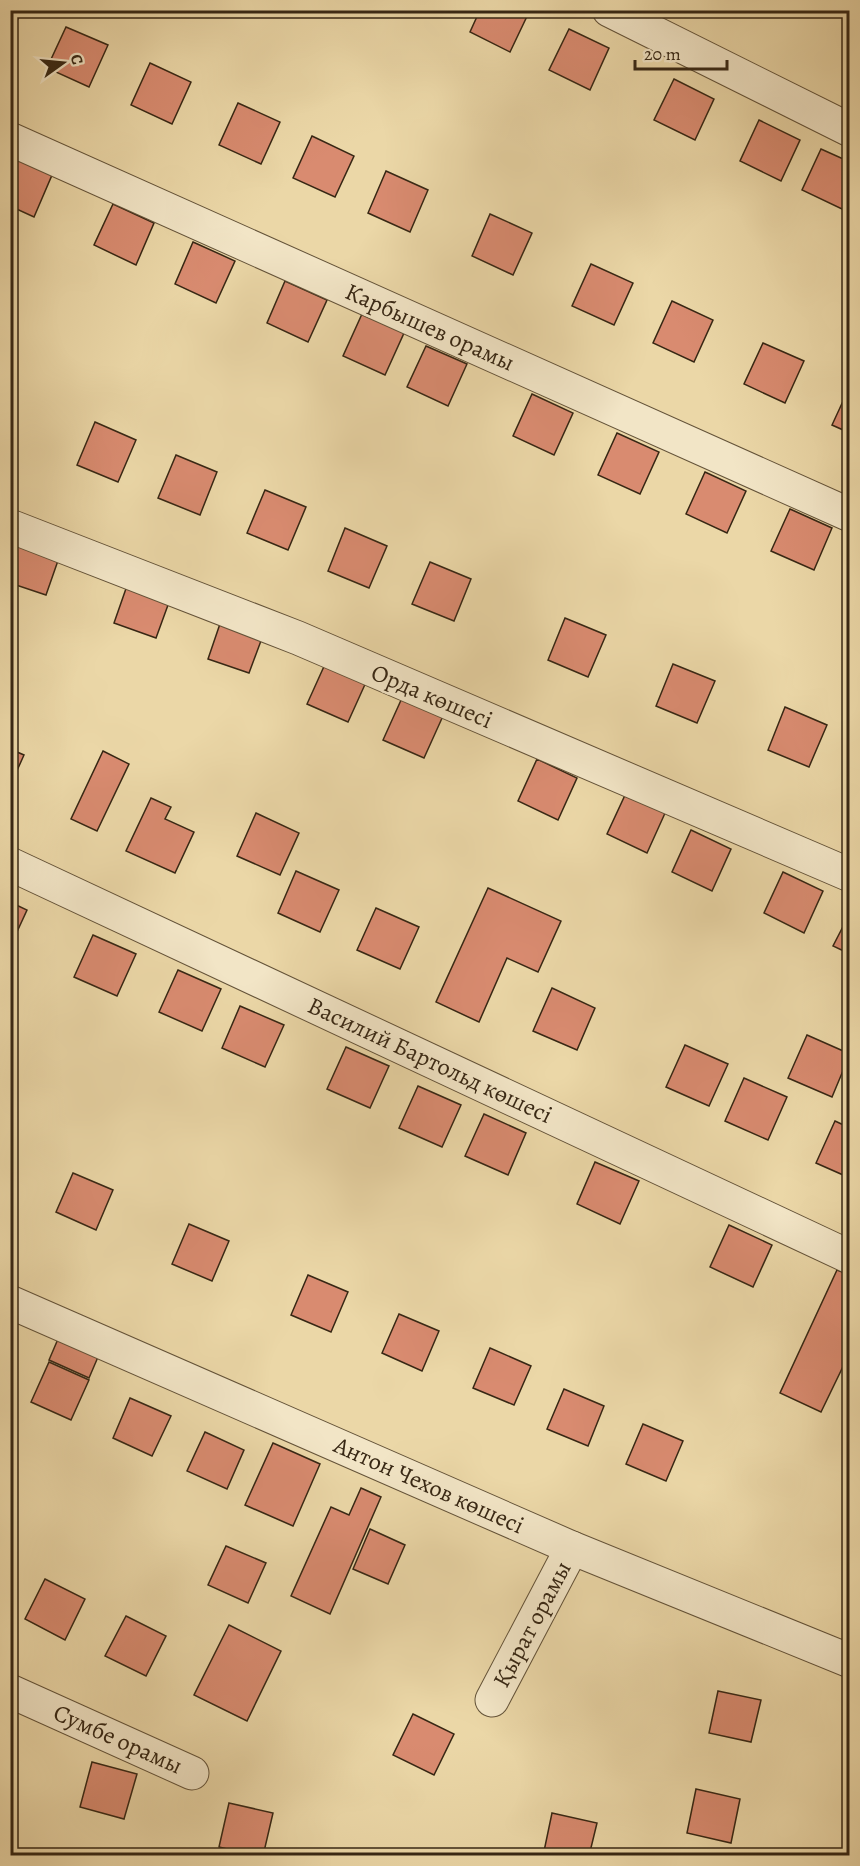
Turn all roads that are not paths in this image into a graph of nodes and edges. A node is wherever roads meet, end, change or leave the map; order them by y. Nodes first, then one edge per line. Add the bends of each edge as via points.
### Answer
1 (609, 10) edge
2 (849, 130) edge
3 (10, 140) edge
4 (849, 515) edge
5 (10, 526) edge
6 (10, 864) edge
7 (849, 875) edge
8 (849, 1257) edge
9 (10, 1302) edge
10 (572, 1548) junction
11 (849, 1661) edge
12 (10, 1691) edge
13 (492, 1700) dead end
14 (192, 1773) dead end

1 - 2 street
3 - 4 street, Карбышев орамы
5 - 7 street, Орда көшесі via 298,638
6 - 8 street, Василий Бартольд көшесі
9 - 10 street, Антон Чехов көшесі
10 - 11 street, Антон Чехов көшесі
10 - 13 street, Қырат орамы
12 - 14 street, Сумбе орамы

